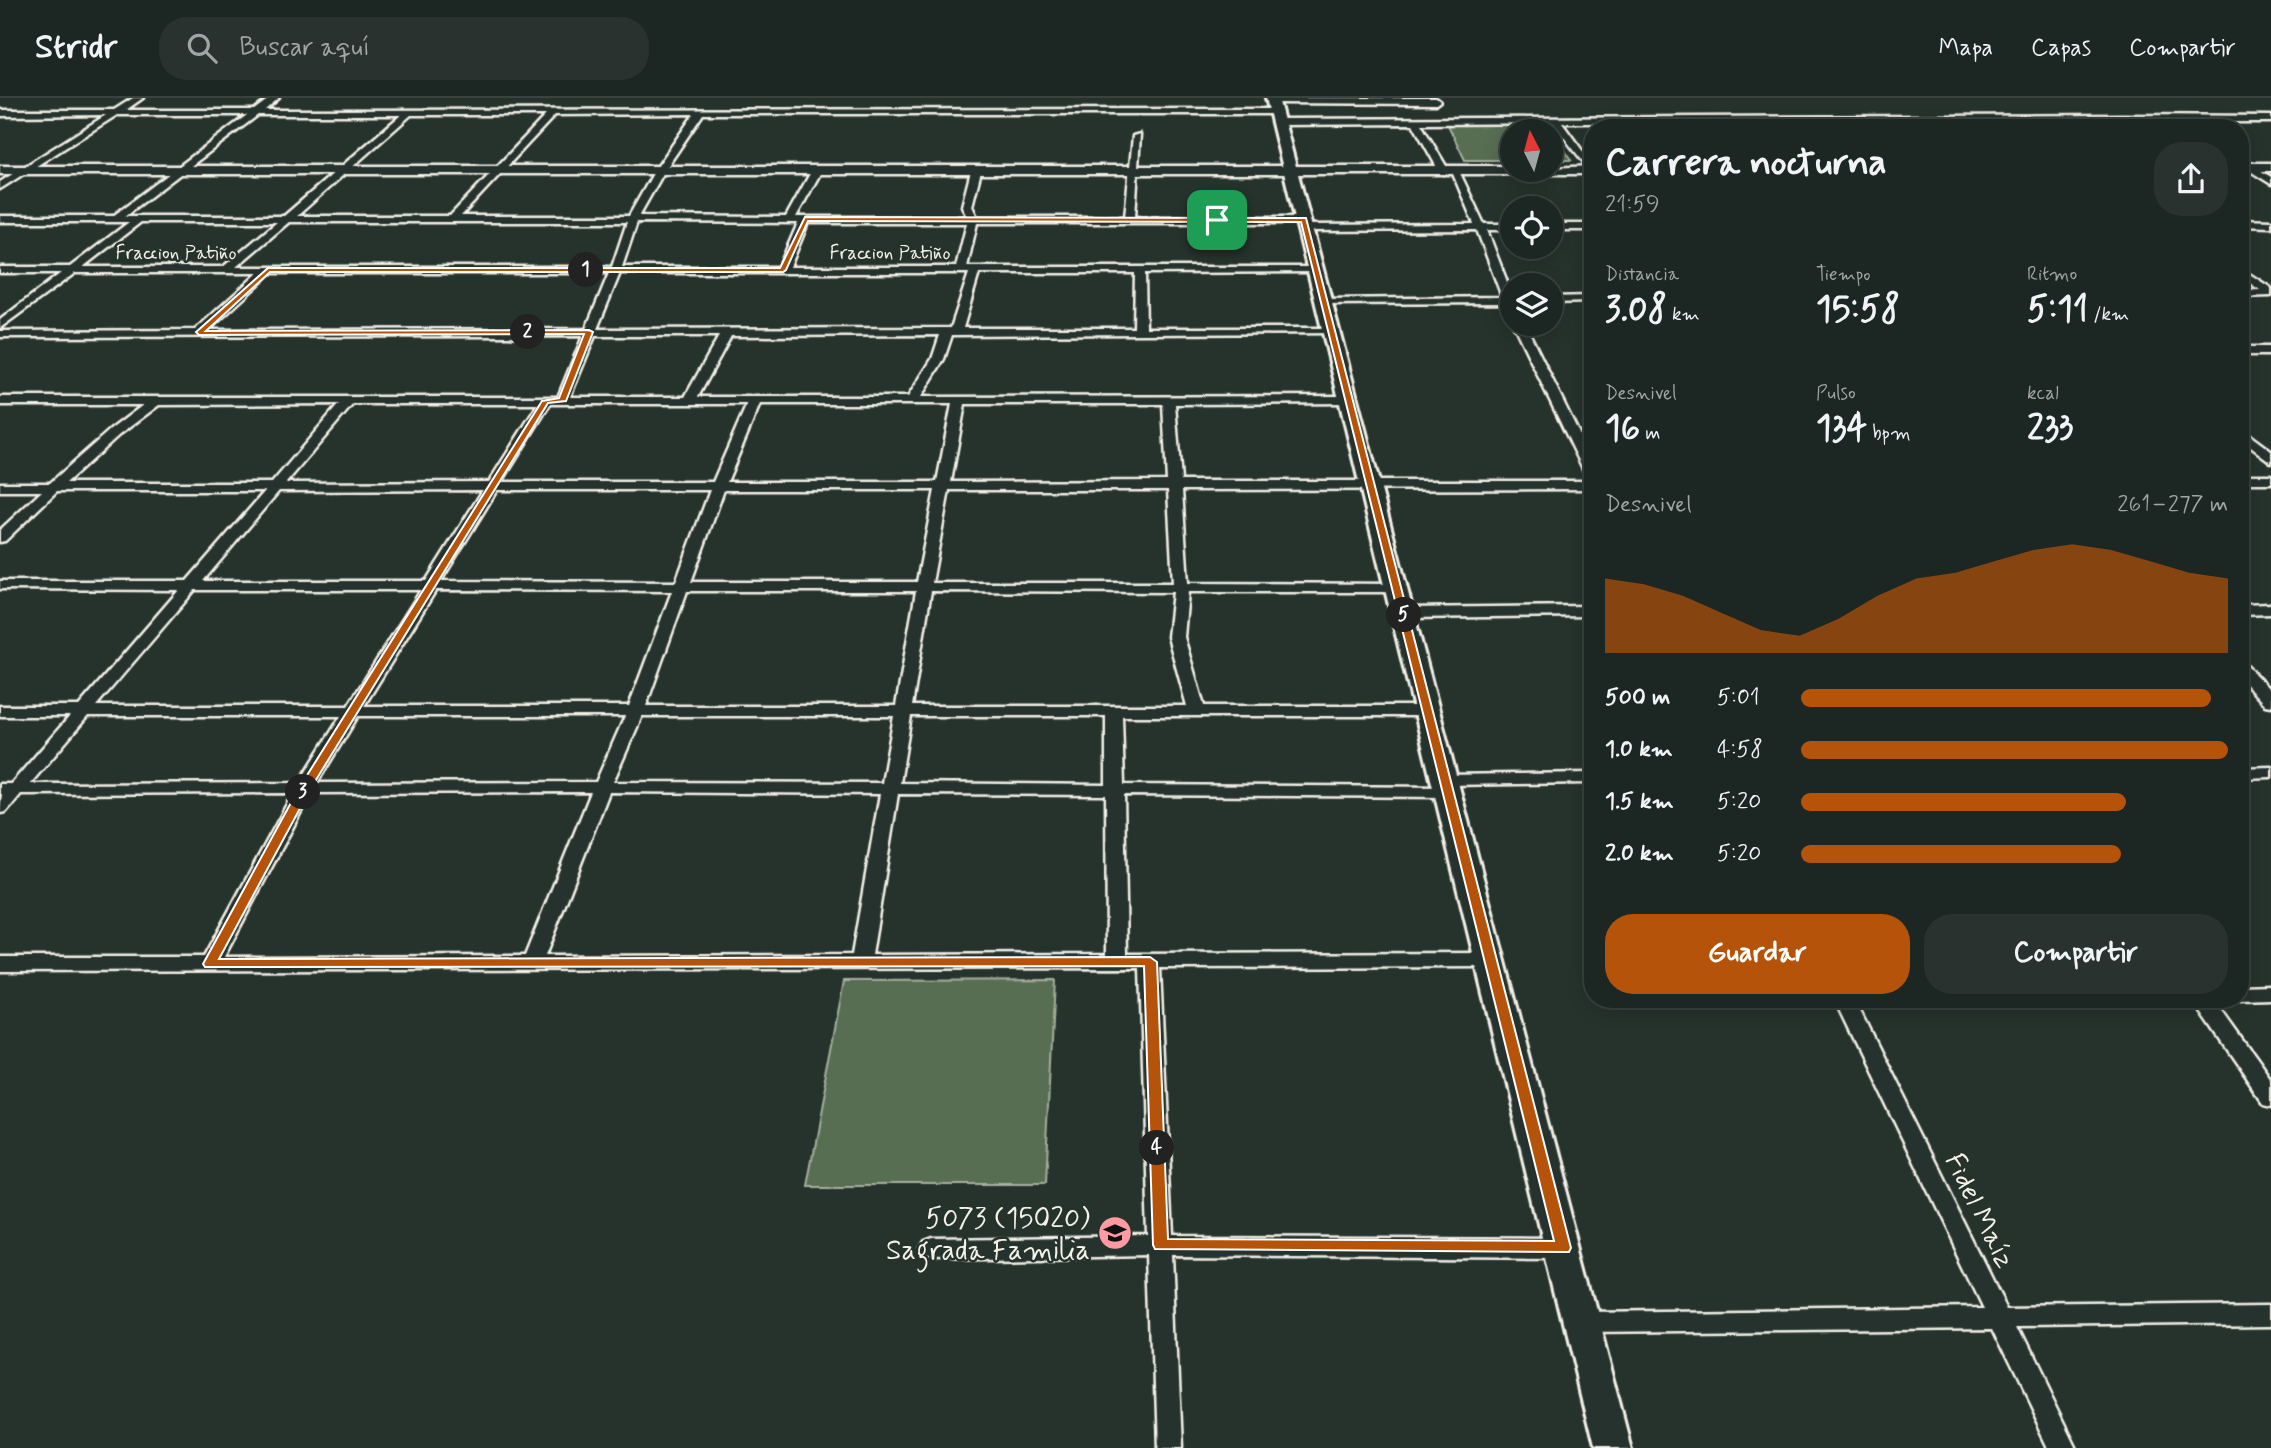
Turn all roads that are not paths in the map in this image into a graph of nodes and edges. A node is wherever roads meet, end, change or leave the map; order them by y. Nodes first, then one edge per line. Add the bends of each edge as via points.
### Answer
1 (139, 98) edge
2 (275, 98) edge
3 (465, 98) edge
4 (587, 98) edge
5 (768, 98) edge
6 (932, 98) edge
7 (1436, 101) dead end
8 (1275, 108) edge
9 (575, 112) junction
10 (700, 112) junction
11 (760, 112) junction
12 (927, 112) junction
13 (0, 113) edge
14 (114, 113) junction
15 (408, 113) junction
16 (451, 113) junction
17 (552, 113) junction
18 (254, 114) junction
19 (1981, 118) joint
20 (2123, 118) joint
21 (1699, 119) edge
22 (1844, 119) joint
23 (2197, 119) edge
24 (1563, 120) edge
25 (1584, 120) edge
26 (2249, 120) edge
27 (2271, 120) edge
28 (1500, 121) edge
29 (1416, 122) junction
30 (1563, 131) edge
31 (1137, 136) dead end
32 (1584, 159) edge
33 (2249, 167) edge
34 (2271, 167) edge
35 (2249, 169) edge
36 (0, 170) edge
37 (25, 170) junction
38 (178, 170) junction
39 (346, 170) junction
40 (498, 170) junction
41 (660, 170) junction
42 (817, 170) junction
43 (1584, 170) edge
44 (976, 171) junction
45 (1134, 171) junction
46 (1291, 171) junction
47 (1449, 171) junction
48 (2271, 181) edge
49 (0, 186) edge
50 (0, 219) edge
51 (115, 219) junction
52 (139, 219) junction
53 (453, 219) junction
54 (633, 219) junction
55 (790, 219) junction
56 (805, 219) junction
57 (973, 219) junction
58 (286, 220) junction
59 (1130, 220) junction
60 (2249, 223) edge
61 (1305, 224) junction
62 (2271, 224) edge
63 (1500, 227) edge
64 (1563, 227) edge
65 (1584, 227) edge
66 (1481, 228) junction
67 (0, 270) edge
68 (72, 270) junction
69 (226, 270) junction
70 (268, 270) junction
71 (616, 270) junction
72 (783, 270) junction
73 (961, 270) junction
74 (975, 270) junction
75 (1139, 270) junction
76 (1317, 270) junction
77 (1500, 277) edge
78 (2249, 277) edge
79 (2271, 293) edge
80 (2249, 294) edge
81 (1584, 299) edge
82 (1563, 300) edge
83 (1325, 302) junction
84 (1500, 303) edge
85 (0, 325) edge
86 (1140, 331) junction
87 (1333, 331) junction
88 (589, 332) junction
89 (727, 332) junction
90 (952, 332) junction
91 (199, 333) junction
92 (0, 334) edge
93 (1525, 336) edge
94 (2249, 351) edge
95 (2271, 351) edge
96 (1350, 400) junction
97 (0, 401) edge
98 (156, 401) junction
99 (349, 401) junction
100 (554, 401) junction
101 (690, 401) junction
102 (755, 401) junction
103 (912, 401) junction
104 (959, 401) junction
105 (1169, 402) junction
106 (2249, 440) edge
107 (1584, 457) edge
108 (2271, 458) edge
109 (2249, 479) edge
110 (2271, 479) edge
111 (1584, 485) edge
112 (943, 486) junction
113 (1372, 486) junction
114 (0, 487) edge
115 (55, 487) junction
116 (274, 487) junction
117 (491, 487) junction
118 (718, 487) junction
119 (1173, 488) junction
120 (0, 538) edge
121 (0, 585) edge
122 (191, 585) junction
123 (429, 586) junction
124 (924, 586) junction
125 (1181, 586) junction
126 (682, 587) junction
127 (1400, 600) junction
128 (2249, 610) edge
129 (2271, 610) edge
130 (1584, 611) edge
131 (2249, 678) edge
132 (2271, 701) edge
133 (636, 710) junction
134 (0, 711) edge
135 (353, 711) junction
136 (904, 711) junction
137 (1114, 711) junction
138 (1198, 711) junction
139 (1428, 711) junction
140 (85, 712) junction
141 (2271, 772) edge
142 (2249, 773) edge
143 (1584, 778) edge
144 (1447, 786) junction
145 (602, 787) junction
146 (305, 788) junction
147 (8, 789) edge
148 (892, 789) junction
149 (1116, 790) junction
150 (0, 808) edge
151 (1491, 960) junction
152 (861, 962) junction
153 (1117, 962) junction
154 (1150, 962) junction
155 (532, 963) junction
156 (0, 964) edge
157 (210, 964) junction
158 (2271, 992) edge
159 (2249, 993) edge
160 (1848, 1008) edge
161 (2208, 1008) edge
162 (2271, 1097) edge
163 (1160, 1245) junction
164 (1563, 1248) junction
165 (931, 1250) dead end
166 (2271, 1314) edge
167 (1998, 1317) junction
168 (1582, 1322) junction
169 (1168, 1448) edge
170 (1613, 1448) edge
171 (2063, 1448) edge

1 - 14 street
2 - 18 street
3 - 16 street
4 - 9 street
5 - 11 street
6 - 12 street
7 - 8 street
8 - 12 street
8 - 29 street
8 - 46 main road
9 - 10 street
9 - 17 street
10 - 11 street
10 - 41 street
11 - 12 street
13 - 14 street
14 - 18 street
14 - 37 street
15 - 16 street
15 - 18 street
15 - 39 street
16 - 17 street
17 - 40 street
18 - 38 street
19 - 20 street
19 - 22 street
20 - 23 street
21 - 22 street
24 - 25 street
26 - 27 street
28 - 29 street
29 - 47 street
30 - 32 street
31 - 45 street
33 - 34 street
35 - 48 street
36 - 37 street
37 - 38 street
37 - 49 street
38 - 39 street
38 - 51 street
39 - 40 street
39 - 58 street
40 - 41 street
40 - 53 street
41 - 42 street
41 - 54 street
42 - 44 street
42 - 55 street
43 - 47 street
44 - 45 street
44 - 57 street via 967,206
45 - 46 street
45 - 59 street
46 - 47 street
46 - 61 main road
47 - 66 street
50 - 51 street
51 - 52 street
52 - 58 street
52 - 68 street
53 - 54 street
53 - 58 street
54 - 55 street
54 - 71 street
55 - 56 street
56 - 57 street
56 - 72 street
57 - 59 street
57 - 73 street
58 - 69 street
59 - 61 street
60 - 62 street
61 - 66 street
61 - 76 main road
63 - 66 street
64 - 65 street
66 - 77 street
67 - 68 street, Fraccion Patiño
68 - 69 street, Fraccion Patiño
68 - 85 street
69 - 70 street, Fraccion Patiño
70 - 71 street, Fraccion Patiño
70 - 91 street
71 - 72 street, Fraccion Patiño
71 - 88 street
72 - 73 street, Fraccion Patiño
73 - 74 street, Fraccion Patiño
74 - 75 street, Fraccion Patiño
74 - 90 street
75 - 76 street, Fraccion Patiño
75 - 86 street
76 - 83 main road
78 - 79 street
79 - 80 street
81 - 82 street
83 - 84 street
83 - 87 main road
86 - 87 street
86 - 90 street
87 - 96 main road
88 - 89 street
88 - 91 street
88 - 100 street
89 - 90 street
89 - 101 street
90 - 103 street
91 - 92 street
93 - 107 street
94 - 95 street
96 - 105 street
96 - 113 main road
97 - 98 street
98 - 99 street
98 - 115 street via 120,425
99 - 100 street
99 - 116 street
100 - 101 street
100 - 117 street
101 - 102 street
102 - 103 street
102 - 118 street
103 - 104 street
104 - 105 street
104 - 112 street
105 - 119 street
106 - 108 street
109 - 110 street
111 - 113 street
112 - 118 street
112 - 119 street
112 - 124 street
113 - 119 street
113 - 127 main road
114 - 115 street
115 - 116 street
115 - 120 street
116 - 117 street
116 - 122 street
117 - 118 street
117 - 123 street
118 - 126 street
119 - 125 street
121 - 122 street
122 - 123 street
122 - 140 street
123 - 126 street
123 - 135 street
124 - 125 street
124 - 126 street
124 - 136 street
125 - 127 street
125 - 138 street via 1176,636
126 - 133 street
127 - 130 street
127 - 139 main road
128 - 129 street
131 - 132 street
133 - 135 street
133 - 136 street
133 - 145 street
134 - 140 street
135 - 140 street
135 - 146 street
136 - 137 street
136 - 148 street
137 - 138 street
137 - 149 street
138 - 139 street
139 - 144 main road
140 - 147 street
141 - 142 street
143 - 144 street
144 - 149 street
144 - 151 main road
145 - 146 street
145 - 148 street
145 - 155 street
146 - 147 street
146 - 157 street
147 - 150 street
148 - 149 street
148 - 152 street
149 - 153 street
151 - 154 street
151 - 164 main road
152 - 153 street
152 - 155 street
153 - 154 street
154 - 163 street
155 - 157 street
156 - 157 street
158 - 159 street
160 - 167 street, Fidel Maíz
161 - 162 street
163 - 164 street
163 - 165 street
163 - 169 street
164 - 168 main road
166 - 167 street
167 - 168 street
167 - 171 street, Fidel Maíz
168 - 170 main road

